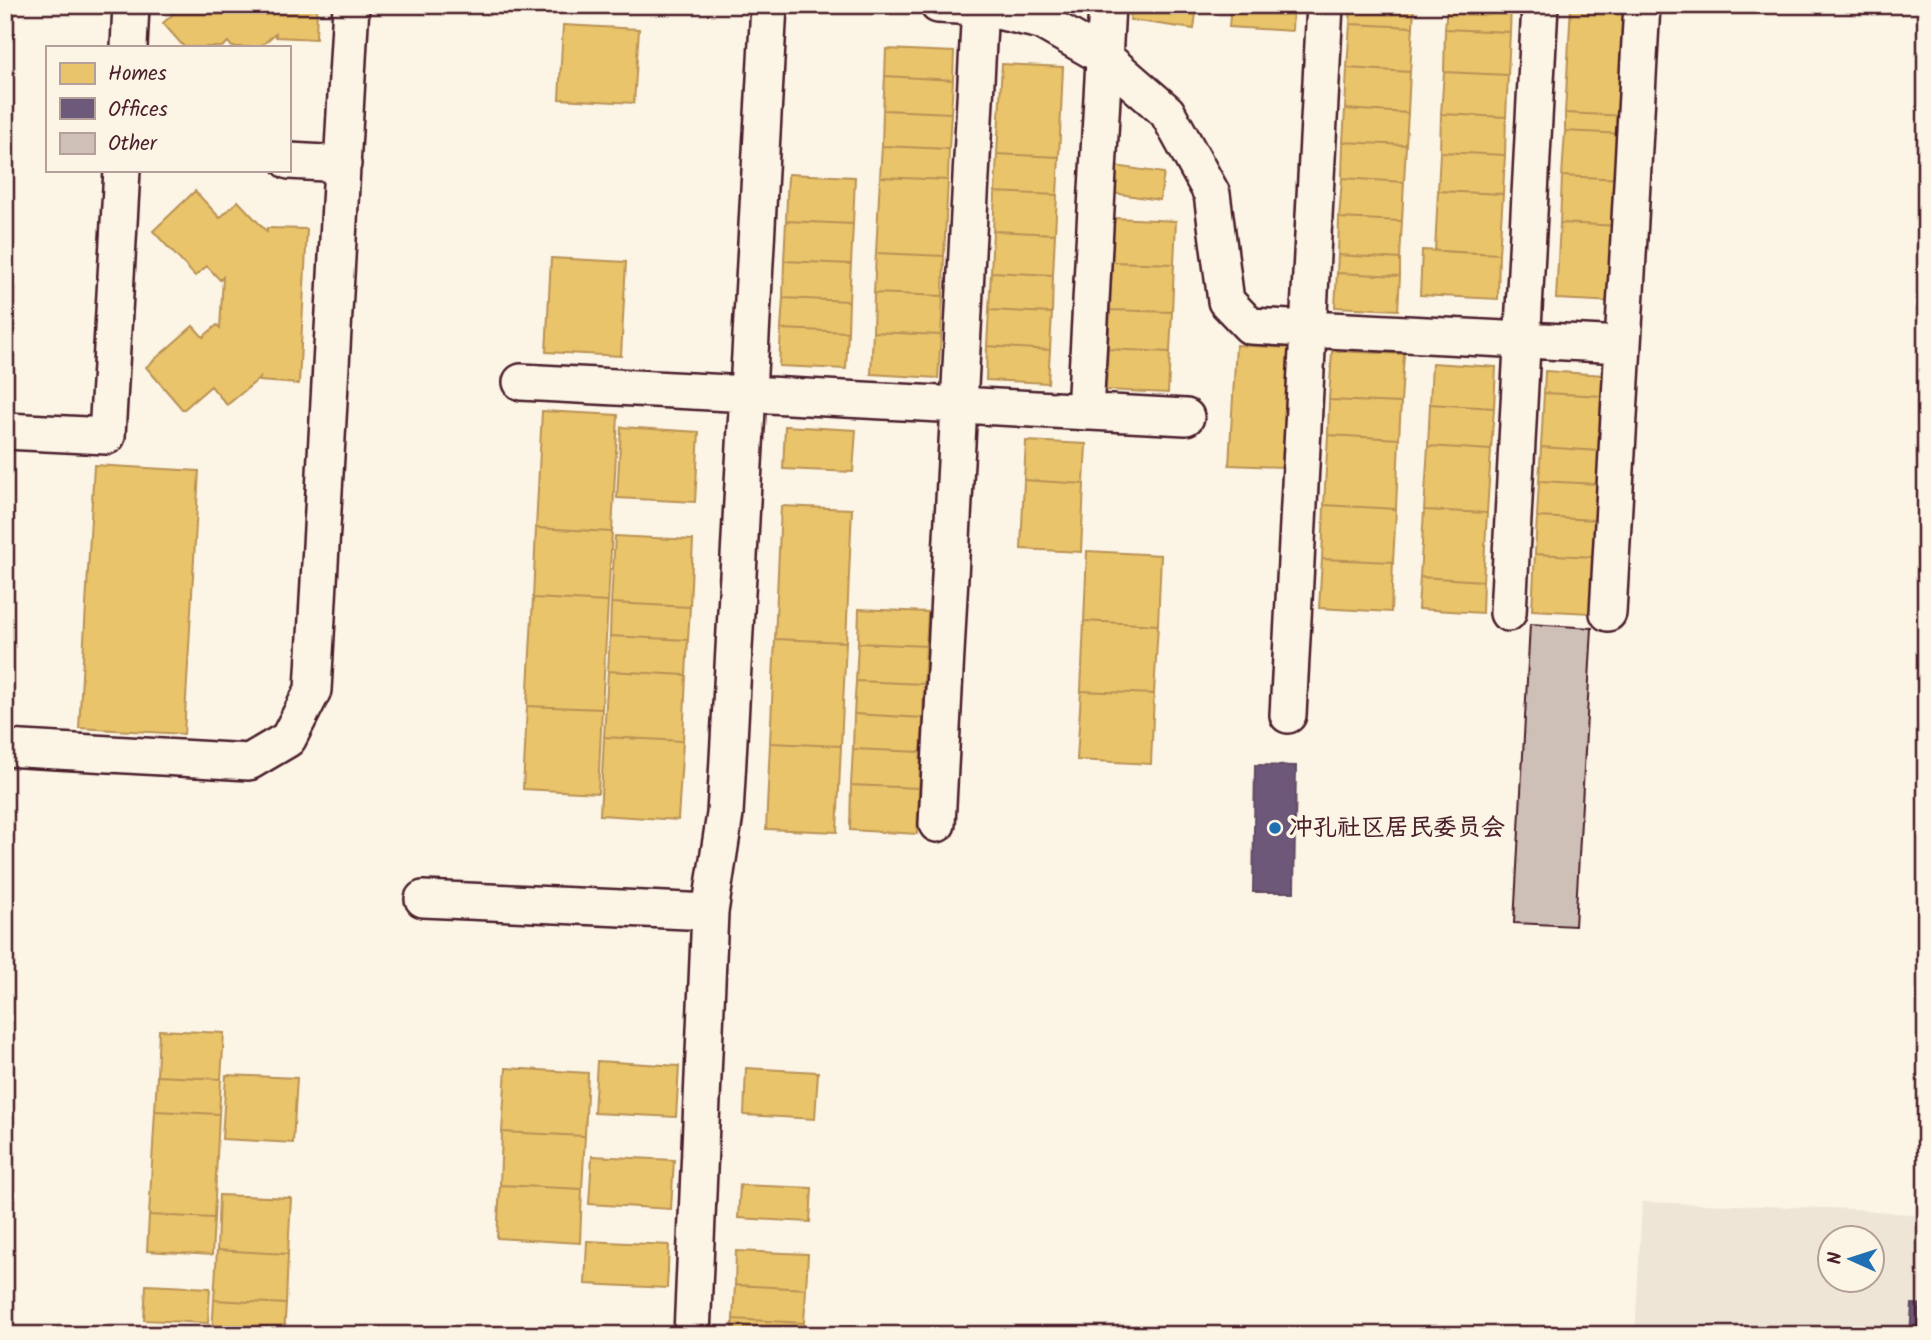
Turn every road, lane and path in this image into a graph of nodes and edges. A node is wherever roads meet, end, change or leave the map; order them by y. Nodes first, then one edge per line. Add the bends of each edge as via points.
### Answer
1 (131, 5) edge
2 (351, 5) edge
3 (769, 5) edge
4 (938, 5) edge
5 (1107, 5) edge
6 (1325, 5) edge
7 (1540, 5) edge
8 (1642, 5) edge
9 (980, 6) edge
10 (129, 46) edge
11 (1104, 57) junction
12 (290, 161) edge
13 (343, 164) junction
14 (122, 172) edge
15 (1308, 328) junction
16 (1523, 339) junction
17 (1623, 345) junction
18 (522, 382) dead end
19 (748, 394) junction
20 (959, 405) junction
21 (1085, 412) junction
22 (1186, 417) dead end
23 (5, 430) edge
24 (1508, 613) dead end
25 (1608, 613) dead end
26 (1288, 715) dead end
27 (5, 748) edge
28 (937, 824) dead end
29 (423, 899) dead end
30 (710, 912) junction
31 (692, 1335) edge

1 - 10 lane
2 - 13 lane
3 - 19 lane
4 - 9 lane
5 - 11 lane
6 - 15 lane
7 - 16 lane
8 - 17 lane
9 - 11 lane via 1041,21
9 - 20 lane
11 - 15 lane via 1167,112 1212,194 1226,301 1250,326
11 - 21 lane
12 - 13 lane
13 - 27 lane via 313,690 288,739 249,762
14 - 23 lane via 107,436
15 - 16 lane
15 - 26 lane
16 - 17 lane
16 - 24 lane
17 - 25 lane
18 - 19 lane
19 - 20 lane
19 - 30 lane via 725,814
20 - 21 lane
20 - 28 lane
21 - 22 lane
29 - 30 lane
30 - 31 lane

